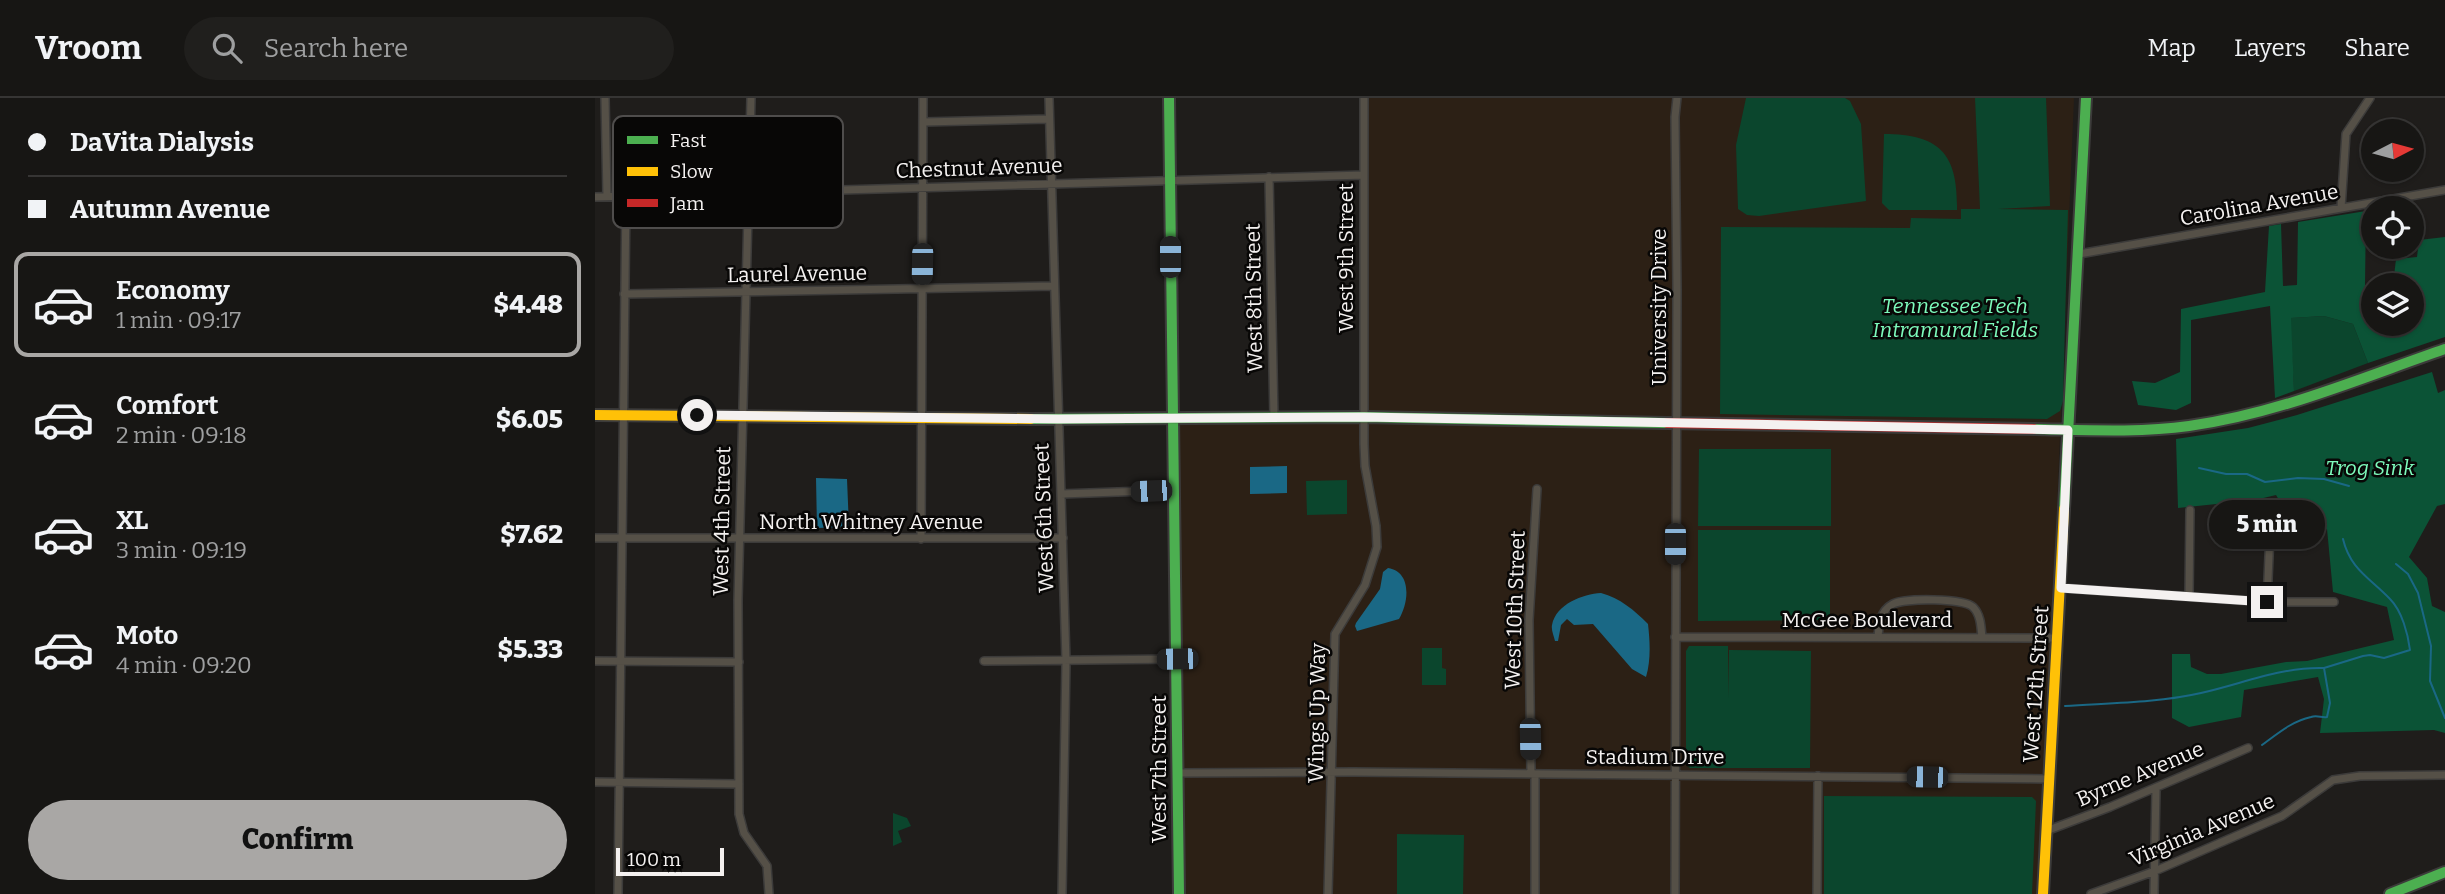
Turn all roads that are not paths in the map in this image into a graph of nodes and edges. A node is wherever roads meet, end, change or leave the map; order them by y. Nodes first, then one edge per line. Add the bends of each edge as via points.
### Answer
1 (605, 98) edge
2 (751, 98) edge
3 (923, 98) edge
4 (1049, 98) edge
5 (1169, 98) edge
6 (1364, 98) edge
7 (1677, 98) edge
8 (2086, 98) edge
9 (2370, 98) edge
10 (751, 116) edge
11 (1049, 119) junction
12 (923, 121) junction
13 (1364, 175) junction
14 (1269, 177) junction
15 (1170, 181) junction
16 (1051, 184) junction
17 (923, 187) junction
18 (843, 189) edge
19 (2445, 190) edge
20 (607, 196) junction
21 (613, 196) edge
22 (595, 197) edge
23 (2341, 208) junction
24 (625, 228) edge
25 (749, 228) edge
26 (2079, 254) junction
27 (1054, 286) junction
28 (922, 289) junction
29 (747, 292) junction
30 (624, 294) junction
31 (2445, 349) edge
32 (595, 415) edge
33 (623, 415) junction
34 (741, 415) junction
35 (920, 417) junction
36 (1364, 417) junction
37 (1274, 418) junction
38 (1058, 419) junction
39 (1174, 419) junction
40 (1676, 423) junction
41 (2068, 430) junction
42 (1537, 489) dead end
43 (1174, 490) junction
44 (1061, 494) junction
45 (2190, 510) dead end
46 (2271, 510) dead end
47 (595, 538) edge
48 (621, 538) junction
49 (1063, 538) junction
50 (740, 539) junction
51 (921, 540) junction
52 (2061, 588) junction
53 (2189, 596) junction
54 (2267, 602) junction
55 (2334, 602) dead end
56 (1675, 637) junction
57 (1878, 637) junction
58 (1982, 638) junction
59 (2058, 638) junction
60 (1177, 659) junction
61 (595, 661) edge
62 (620, 661) junction
63 (984, 661) dead end
64 (1066, 661) junction
65 (739, 662) junction
66 (2248, 748) dead end
67 (1333, 772) junction
68 (1178, 773) junction
69 (1675, 774) junction
70 (2445, 775) edge
71 (1533, 776) junction
72 (1818, 776) junction
73 (2049, 779) junction
74 (595, 782) edge
75 (620, 783) junction
76 (739, 784) junction
77 (2156, 788) junction
78 (2046, 831) junction
79 (2155, 871) junction
80 (2445, 872) edge
81 (618, 894) edge
82 (769, 894) edge
83 (1062, 894) edge
84 (1179, 894) edge
85 (1328, 894) edge
86 (1535, 894) edge
87 (1675, 894) edge
88 (1817, 894) edge
89 (2043, 894) edge
90 (2091, 894) edge
91 (2154, 894) edge
92 (2390, 894) edge

1 - 20 street
2 - 10 street, West 4th Street
3 - 12 street
4 - 11 street, West 6th Street
5 - 15 main road, West 7th Street
6 - 13 street, West 9th Street
7 - 40 street, University Drive
8 - 26 main road, West 12th Street
9 - 23 street via 2346,134
11 - 12 street
11 - 16 street, West 6th Street
12 - 17 street
13 - 14 street, Chestnut Avenue
13 - 36 street, West 9th Street
14 - 15 street, Chestnut Avenue
14 - 37 street, West 8th Street
15 - 16 street, Chestnut Avenue
15 - 39 main road, West 7th Street
16 - 17 street, Chestnut Avenue
16 - 27 street, West 6th Street
17 - 18 street, Chestnut Avenue
17 - 28 street
19 - 23 street, Carolina Avenue
20 - 21 street, Chestnut Avenue
20 - 22 street, Chestnut Avenue
23 - 26 street, Carolina Avenue
24 - 30 street
25 - 29 street, West 4th Street
26 - 41 main road, West 12th Street
27 - 28 street, Laurel Avenue
27 - 38 street, West 6th Street
28 - 29 street, Laurel Avenue
28 - 35 street
29 - 30 street, Laurel Avenue
29 - 34 street, West 4th Street
30 - 33 street
31 - 41 main road via 2265,411 2182,426
32 - 33 main road
33 - 34 main road
33 - 48 street
34 - 35 main road
34 - 50 street, West 4th Street
35 - 38 main road
35 - 51 street
36 - 37 main road
36 - 40 main road
36 - 67 street, Wings Up Way via 1365,466 1377,547 1365,585 1335,634
37 - 39 main road
38 - 39 main road
38 - 44 street, West 6th Street
39 - 43 main road, West 7th Street
40 - 41 main road
40 - 56 street, University Drive
41 - 52 main road, West 12th Street
42 - 71 street, West 10th Street via 1529,620
43 - 44 street
43 - 60 main road, West 7th Street
44 - 49 street, West 6th Street
45 - 53 street
46 - 54 street
47 - 48 street, North Whitney Avenue
48 - 50 street, North Whitney Avenue
48 - 62 street
49 - 51 street, North Whitney Avenue
49 - 64 street, West 6th Street
50 - 51 street, North Whitney Avenue
50 - 65 street, West 4th Street
52 - 53 street
52 - 59 main road, West 12th Street
53 - 54 street
54 - 55 street
56 - 57 street, McGee Boulevard
56 - 69 street, University Drive
57 - 58 street, McGee Boulevard
57 - 58 street via 1882,613 1892,604 1960,601 1978,614
58 - 59 street, McGee Boulevard
59 - 73 main road, West 12th Street
60 - 64 street
60 - 68 main road, West 7th Street
61 - 62 street
62 - 65 street
62 - 75 street
63 - 64 street
64 - 83 street, West 6th Street
65 - 76 street, West 4th Street
66 - 77 street, Byrne Avenue
67 - 68 street, Stadium Drive
67 - 71 street, Stadium Drive
67 - 85 street, Wings Up Way
68 - 84 main road, West 7th Street
69 - 71 street, Stadium Drive
69 - 72 street, Stadium Drive
69 - 87 street, University Drive
70 - 79 street, Virginia Avenue via 2342,777 2282,816
71 - 86 street, West 10th Street
72 - 73 street, Stadium Drive
72 - 88 street
73 - 78 main road, West 12th Street
74 - 75 street
75 - 76 street
75 - 81 street
76 - 82 street, West 4th Street via 741,823 767,866
77 - 78 street, Byrne Avenue
77 - 79 street
78 - 89 main road, West 12th Street
79 - 90 street, Virginia Avenue
79 - 91 street
80 - 92 main road

